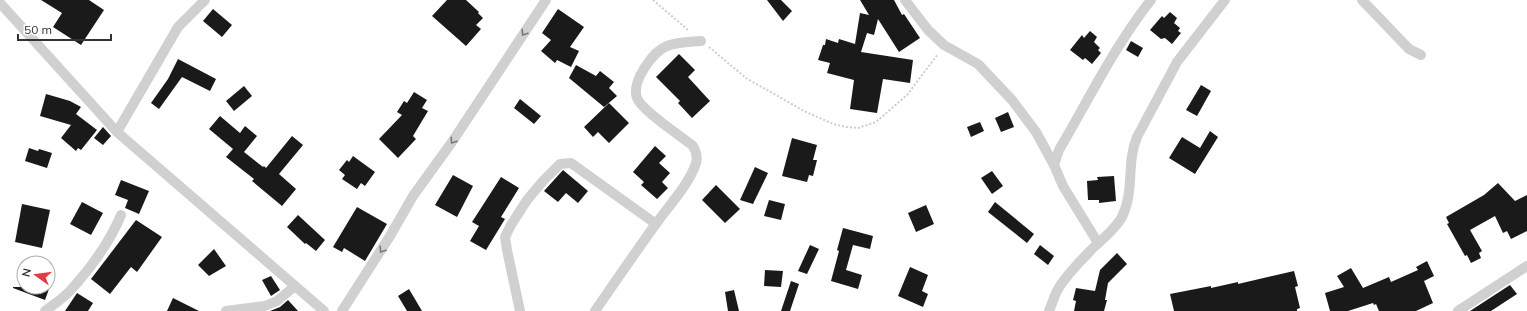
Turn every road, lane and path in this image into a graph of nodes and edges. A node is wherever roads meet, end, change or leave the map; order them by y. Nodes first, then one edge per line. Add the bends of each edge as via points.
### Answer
1 (205, 0) edge
2 (546, 0) edge
3 (652, 0) edge
4 (905, 0) edge
5 (1151, 0) edge
6 (1225, 0) edge
7 (1362, 0) edge
8 (0, 3) edge
9 (701, 41) junction
10 (944, 45) junction
11 (1421, 55) dead end
12 (117, 132) junction
13 (1054, 165) junction
14 (121, 215) dead end
15 (656, 224) junction
16 (1098, 243) junction
17 (1527, 266) edge
18 (295, 286) junction
19 (45, 311) edge
20 (226, 311) edge
21 (324, 311) edge
22 (342, 311) edge
23 (520, 311) edge
24 (595, 311) edge
25 (1049, 311) edge
26 (1458, 311) edge

1 - 12 street via 178,27
2 -> 22 street via 413,196
3 - 9 path
4 - 10 street via 928,30
5 - 13 street via 1103,70
6 - 16 street via 1178,62 1146,120 1132,148 1131,181 1128,200 1121,218 1112,231
7 - 11 street via 1409,49
8 - 12 street
9 - 10 path via 746,78 833,124 858,128 876,122 907,95
9 - 15 street via 676,44 660,50 651,58 635,90 637,99 644,107 697,152 694,169
10 - 13 street via 978,64 1012,100 1036,132
12 - 18 street
13 - 16 street via 1063,186
14 - 19 street via 102,252 68,293
15 - 23 street via 571,163 560,164 527,200 505,238
15 - 24 street
16 - 25 street via 1058,290
17 - 26 street
18 - 20 street via 277,301 265,306
18 - 21 street

